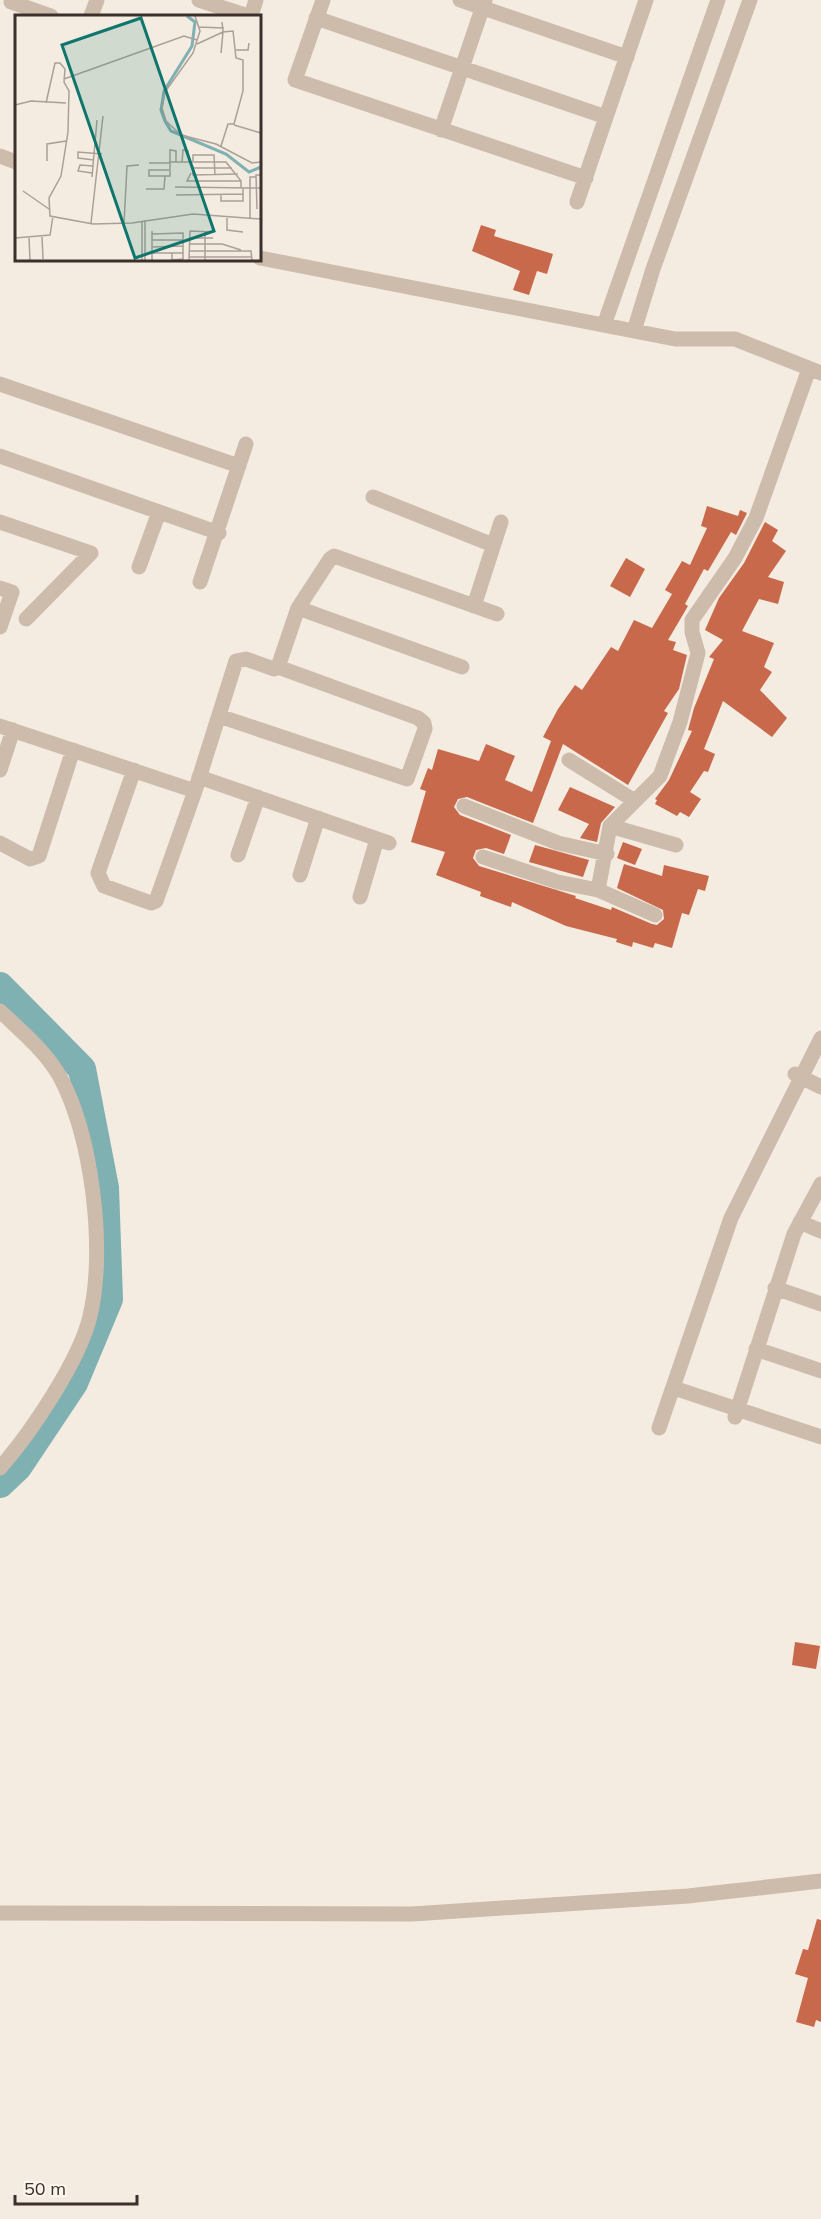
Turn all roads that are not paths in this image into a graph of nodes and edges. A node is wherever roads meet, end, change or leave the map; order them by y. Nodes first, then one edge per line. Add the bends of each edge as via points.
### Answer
1 (97, 0) edge
2 (200, 0) edge
3 (256, 0) edge
4 (322, 0) edge
5 (460, 0) edge
6 (646, 0) edge
7 (717, 0) edge
8 (750, 0) edge
9 (11, 2) dead end
10 (483, 4) edge
11 (48, 15) edge
12 (91, 15) edge
13 (246, 15) edge
14 (249, 15) edge
15 (316, 18) junction
16 (627, 57) junction
17 (461, 68) junction
18 (606, 117) junction
19 (441, 130) junction
20 (0, 156) edge
21 (15, 162) edge
22 (586, 178) junction
23 (577, 202) dead end
24 (261, 258) edge
25 (604, 325) junction
26 (634, 331) junction
27 (815, 371) edge
28 (0, 384) edge
29 (246, 444) dead end
30 (0, 456) edge
31 (239, 466) junction
32 (373, 497) dead end
33 (159, 512) junction
34 (0, 522) edge
35 (501, 522) dead end
36 (219, 533) junction
37 (493, 545) junction
38 (139, 567) dead end
39 (200, 582) dead end
40 (0, 588) edge
41 (474, 606) junction
42 (298, 608) junction
43 (497, 614) dead end
44 (26, 619) dead end
45 (0, 627) edge
46 (278, 667) junction
47 (462, 667) dead end
48 (219, 716) junction
49 (7, 728) edge
50 (73, 750) junction
51 (569, 760) dead end
52 (0, 770) edge
53 (134, 770) junction
54 (197, 784) junction
55 (258, 797) junction
56 (635, 801) junction
57 (464, 806) dead end
58 (318, 818) junction
59 (610, 826) junction
60 (0, 843) edge
61 (676, 845) dead end
62 (607, 854) junction
63 (238, 855) dead end
64 (483, 857) dead end
65 (300, 875) dead end
66 (598, 890) junction
67 (360, 897) dead end
68 (655, 915) dead end
69 (0, 1011) edge
70 (821, 1038) edge
71 (798, 1076) junction
72 (821, 1087) edge
73 (821, 1184) edge
74 (800, 1222) junction
75 (821, 1231) edge
76 (775, 1288) junction
77 (821, 1304) edge
78 (756, 1349) junction
79 (821, 1371) edge
80 (674, 1388) junction
81 (736, 1413) junction
82 (659, 1428) dead end
83 (821, 1437) edge
84 (0, 1468) edge
85 (821, 1881) edge
86 (0, 1913) edge

1 - 12 street
2 - 13 street
3 - 14 street
4 - 15 street
5 - 10 street
6 - 16 street
7 - 25 street
8 - 26 street
9 - 11 street
10 - 16 street
10 - 17 street
15 - 17 street
15 - 19 street via 296,80
16 - 18 street
17 - 18 street
17 - 19 street
18 - 22 street
19 - 22 street
20 - 21 street
22 - 23 street
24 - 25 street
25 - 26 street
26 - 27 street via 675,339 735,339
27 - 56 street via 756,518 735,558 692,620 698,653 680,722 660,776
28 - 31 street
29 - 31 street
30 - 33 street
31 - 36 street
32 - 37 street
33 - 36 street
33 - 38 street
34 - 44 street via 91,553
35 - 37 street
36 - 39 street
37 - 41 street
40 - 45 street via 12,592
41 - 42 street via 334,556
41 - 43 street
42 - 46 street
42 - 47 street
46 - 48 street via 236,661
46 - 48 street via 424,723 407,779
48 - 54 street
49 - 50 street
49 - 52 street
50 - 53 street
50 - 60 street via 39,856 30,859
51 - 56 street
53 - 54 street
53 - 54 street via 98,873 104,886 151,903 156,901
54 - 55 street
55 - 58 street
55 - 63 street
56 - 59 street
57 - 62 street via 558,843
58 - 65 street
58 - 67 street via 383,841
59 - 61 street
59 - 62 street
62 - 66 street
64 - 66 street via 541,877
66 - 68 street
69 - 84 street via 44,1054 75,1109 92,1176 97,1268 90,1318 78,1350 66,1374
70 - 71 street
71 - 72 street
71 - 80 street via 731,1218
73 - 74 street
74 - 75 street
74 - 76 street
76 - 77 street
76 - 78 street
78 - 79 street
78 - 81 street
80 - 81 street
80 - 82 street
81 - 83 street
85 - 86 street via 688,1896 412,1914

